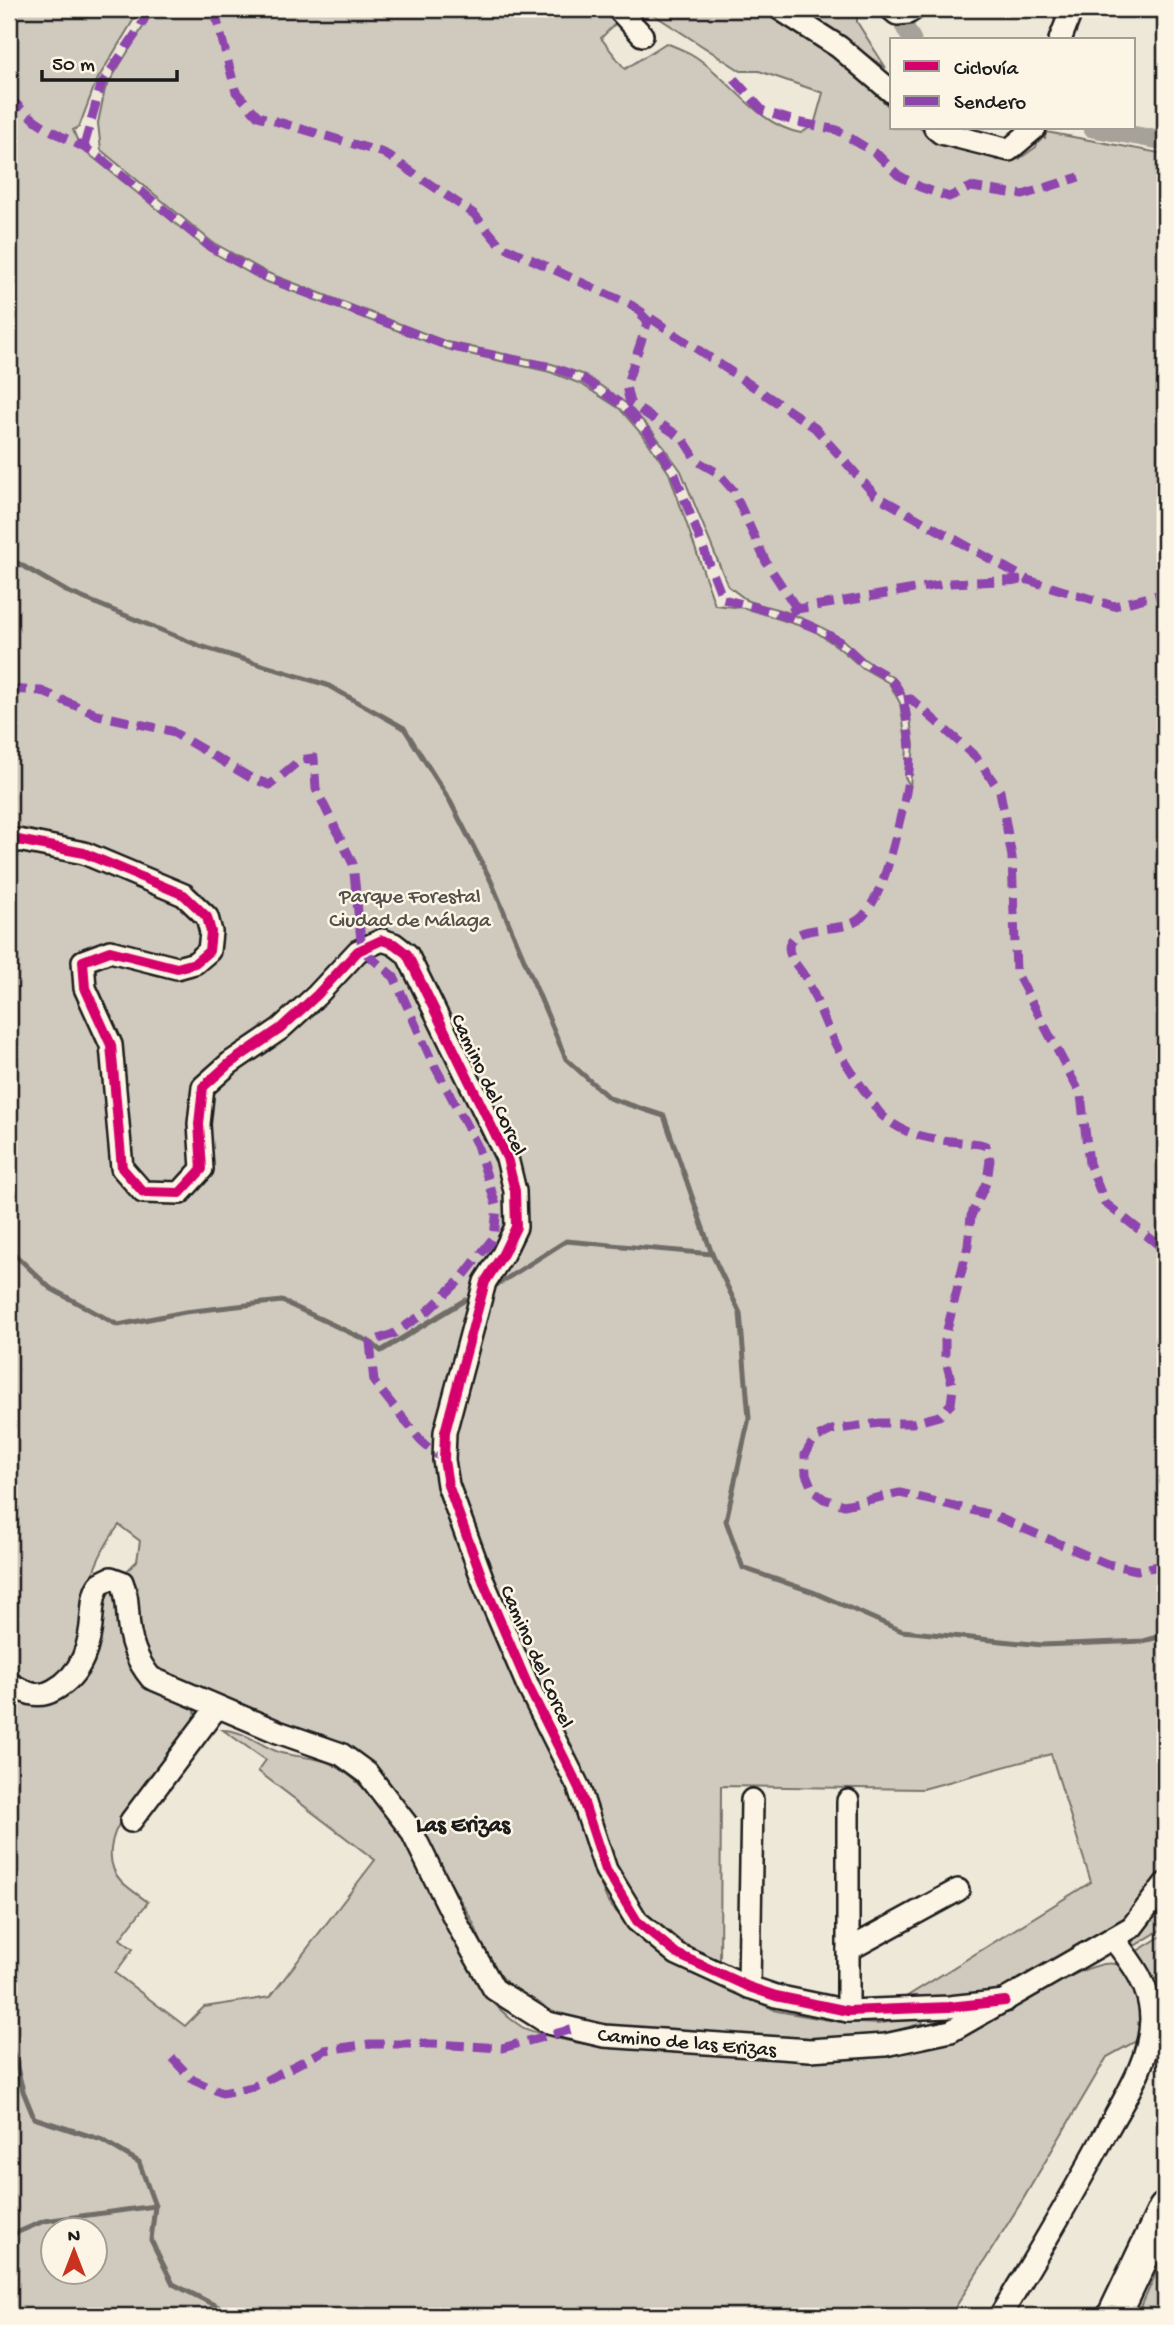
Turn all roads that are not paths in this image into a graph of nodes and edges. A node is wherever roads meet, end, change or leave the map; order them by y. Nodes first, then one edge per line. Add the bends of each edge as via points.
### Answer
1 (618, 9) edge
2 (780, 9) edge
3 (891, 9) edge
4 (914, 9) edge
5 (1072, 9) edge
6 (642, 35) dead end
7 (1061, 38) edge
8 (890, 90) edge
9 (938, 130) edge
10 (1034, 130) edge
11 (9, 845) edge
12 (9, 1683) edge
13 (217, 1707) junction
14 (752, 1800) dead end
15 (848, 1801) dead end
16 (131, 1821) dead end
17 (1165, 1884) edge
18 (958, 1890) dead end
19 (1113, 1939) junction
20 (848, 1950) junction
21 (749, 1986) junction
22 (1005, 2001) junction
23 (848, 2011) junction
24 (1165, 2209) edge
25 (1000, 2316) edge
26 (1114, 2316) edge

1 - 6 street
2 - 8 street via 839,47
3 - 4 street via 897,14
5 - 7 street
9 - 10 street via 1009,150
11 - 21 street, Camino del Corcel via 18,840 84,853 184,895 207,916 209,951 195,962 177,968 110,951 83,961 85,988 111,1045 122,1168 143,1192 180,1193 202,1169 199,1124 203,1087 279,1029 358,951 382,940 407,954 507,1158 515,1191 516,1227 485,1282 445,1432 448,1485 528,1686 579,1788 606,1870 637,1921 677,1954
12 - 13 street, Camino de las Erizas via 27,1694 47,1695 65,1684 85,1655 94,1597 100,1584 111,1578 122,1582 127,1594 135,1654 151,1678
13 - 16 street
13 - 22 street, Camino de las Erizas via 341,1754 367,1773 411,1830 494,1989 548,2022 604,2036 810,2050 884,2045 951,2031
14 - 21 street
15 - 20 street
17 - 19 street, Camino de las Erizas via 1132,1927
18 - 20 street
19 - 22 street, Camino de las Erizas
19 - 25 street via 1142,1977 1151,2016 1148,2047 1064,2212
20 - 23 street
21 - 23 street, Camino del Corcel
22 - 23 street, Camino del Corcel
24 - 26 highway

